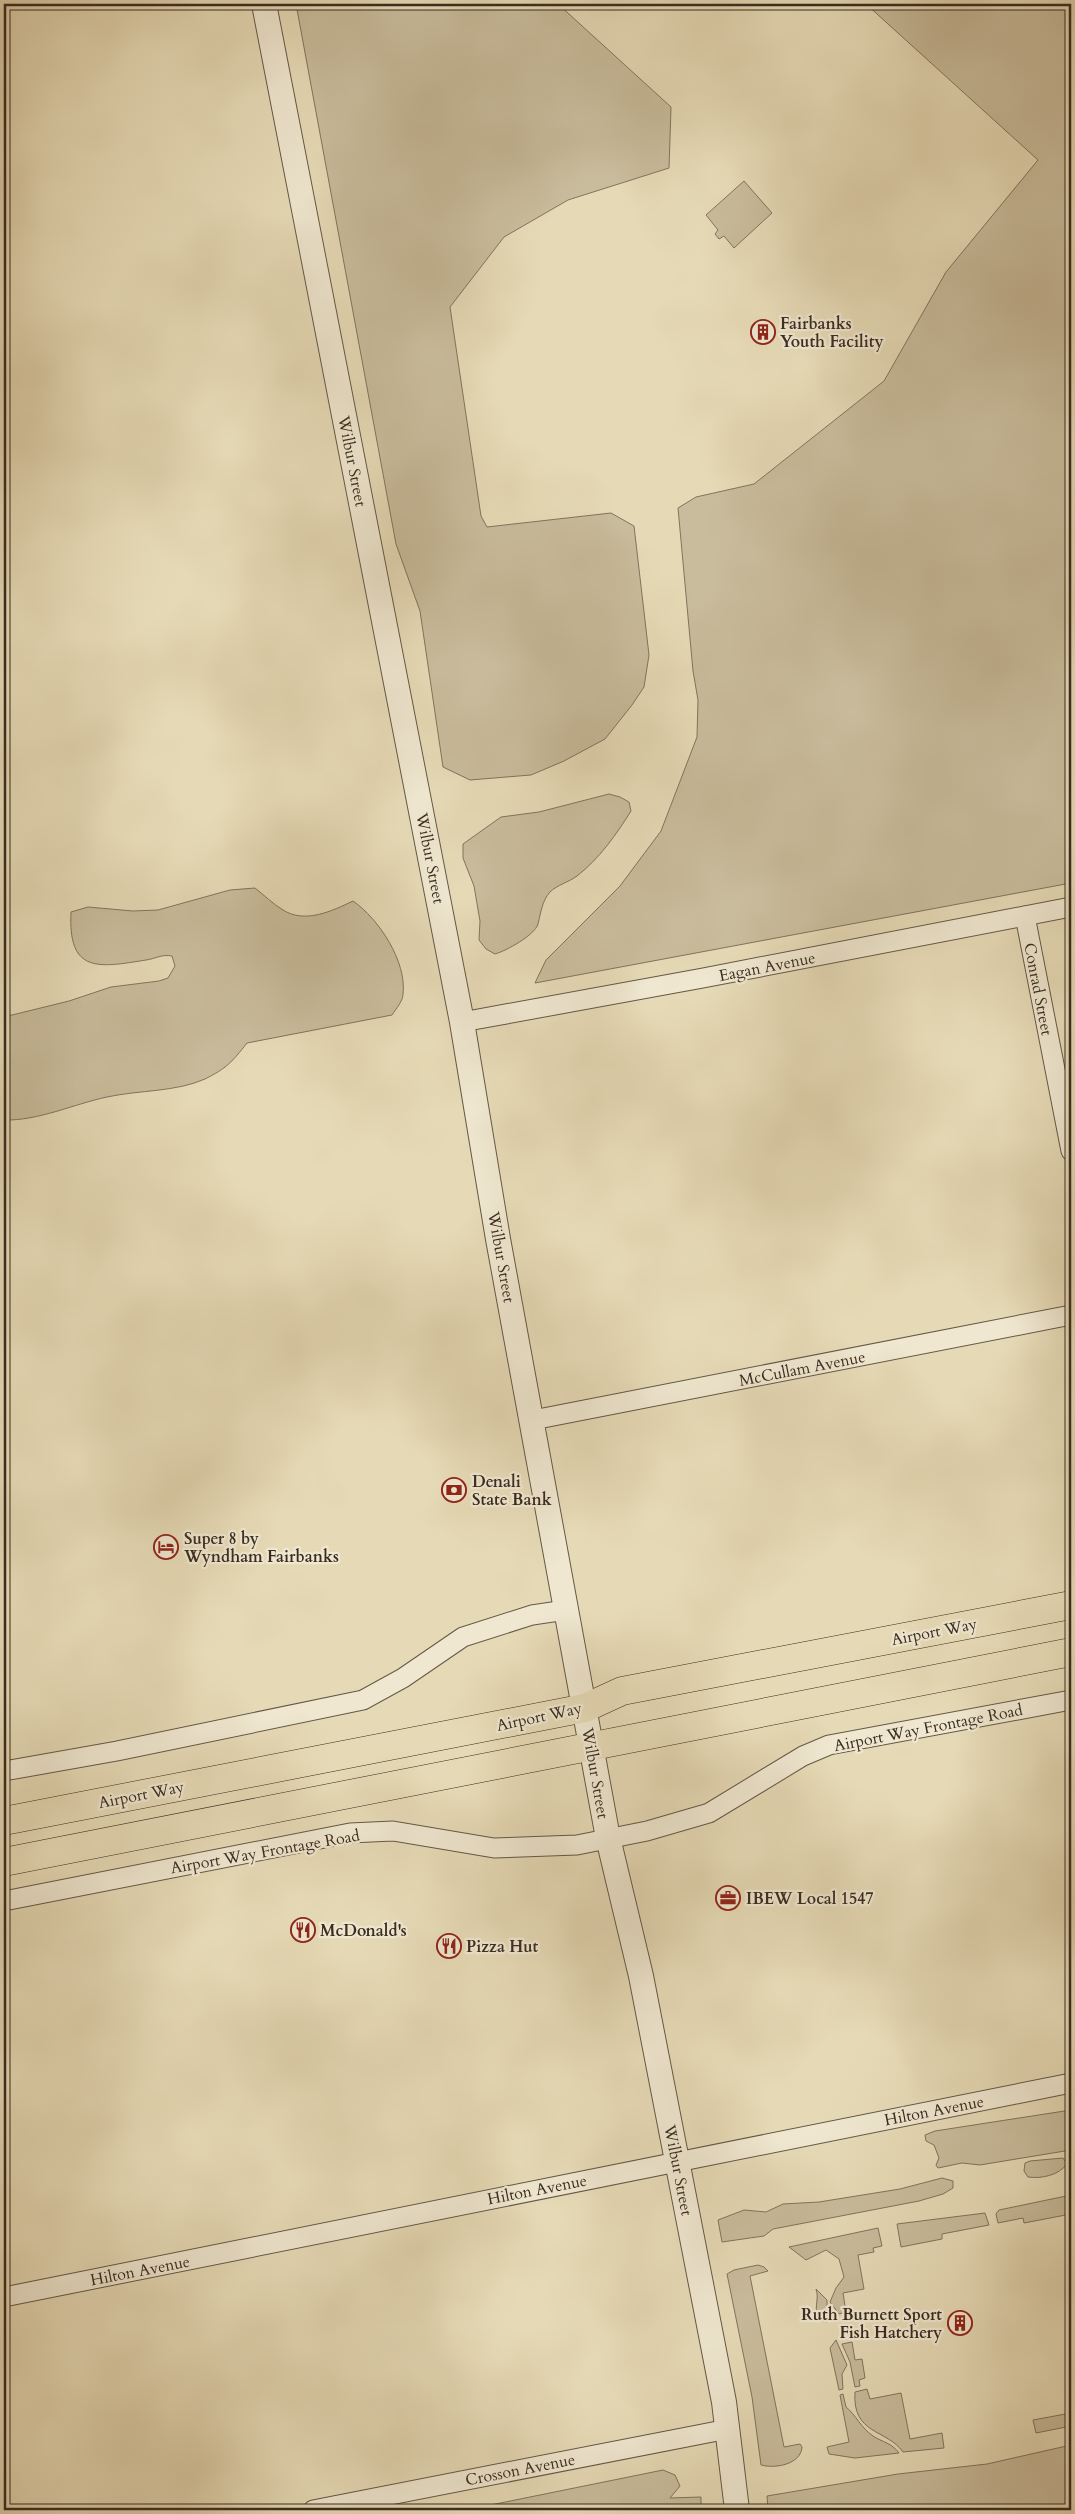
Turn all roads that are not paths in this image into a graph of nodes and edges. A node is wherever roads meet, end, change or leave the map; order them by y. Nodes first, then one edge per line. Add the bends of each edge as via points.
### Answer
1 (264, 4) edge
2 (1071, 907) edge
3 (1025, 916) junction
4 (462, 1022) junction
5 (1071, 1151) edge
6 (1071, 1315) edge
7 (533, 1420) junction
8 (1071, 1605) edge
9 (566, 1610) junction
10 (1071, 1652) edge
11 (1071, 1700) edge
12 (585, 1708) junction
13 (590, 1745) junction
14 (4, 1771) edge
15 (4, 1821) edge
16 (608, 1838) junction
17 (4, 1862) edge
18 (4, 1900) edge
19 (1071, 2083) edge
20 (677, 2162) junction
21 (4, 2297) edge
22 (728, 2429) junction
23 (313, 2510) edge
24 (737, 2510) edge

1 - 4 street, Wilbur Street
2 - 3 street, Eagan Avenue
3 - 4 street, Eagan Avenue
3 - 5 street, Conrad Street
4 - 7 street, Wilbur Street
6 - 7 street, McCullam Avenue
7 - 9 street, Wilbur Street
8 - 12 main road, Airport Way via 622,1691
9 - 12 street, Wilbur Street
9 - 14 street via 532,1615 462,1637 403,1678 363,1700
10 - 13 main road
11 - 16 street, Airport Way Frontage Road via 829,1745 790,1764 709,1813 647,1831
12 - 13 street, Wilbur Street
12 - 15 main road, Airport Way
13 - 16 street, Wilbur Street
13 - 17 main road
16 - 18 street, Airport Way Frontage Road via 577,1844 494,1848 393,1831 350,1833
16 - 20 street, Wilbur Street via 641,1976
19 - 20 street, Hilton Avenue
20 - 21 street, Hilton Avenue
20 - 22 street, Wilbur Street
22 - 23 street, Crosson Avenue
22 - 24 street, Wilbur Street

